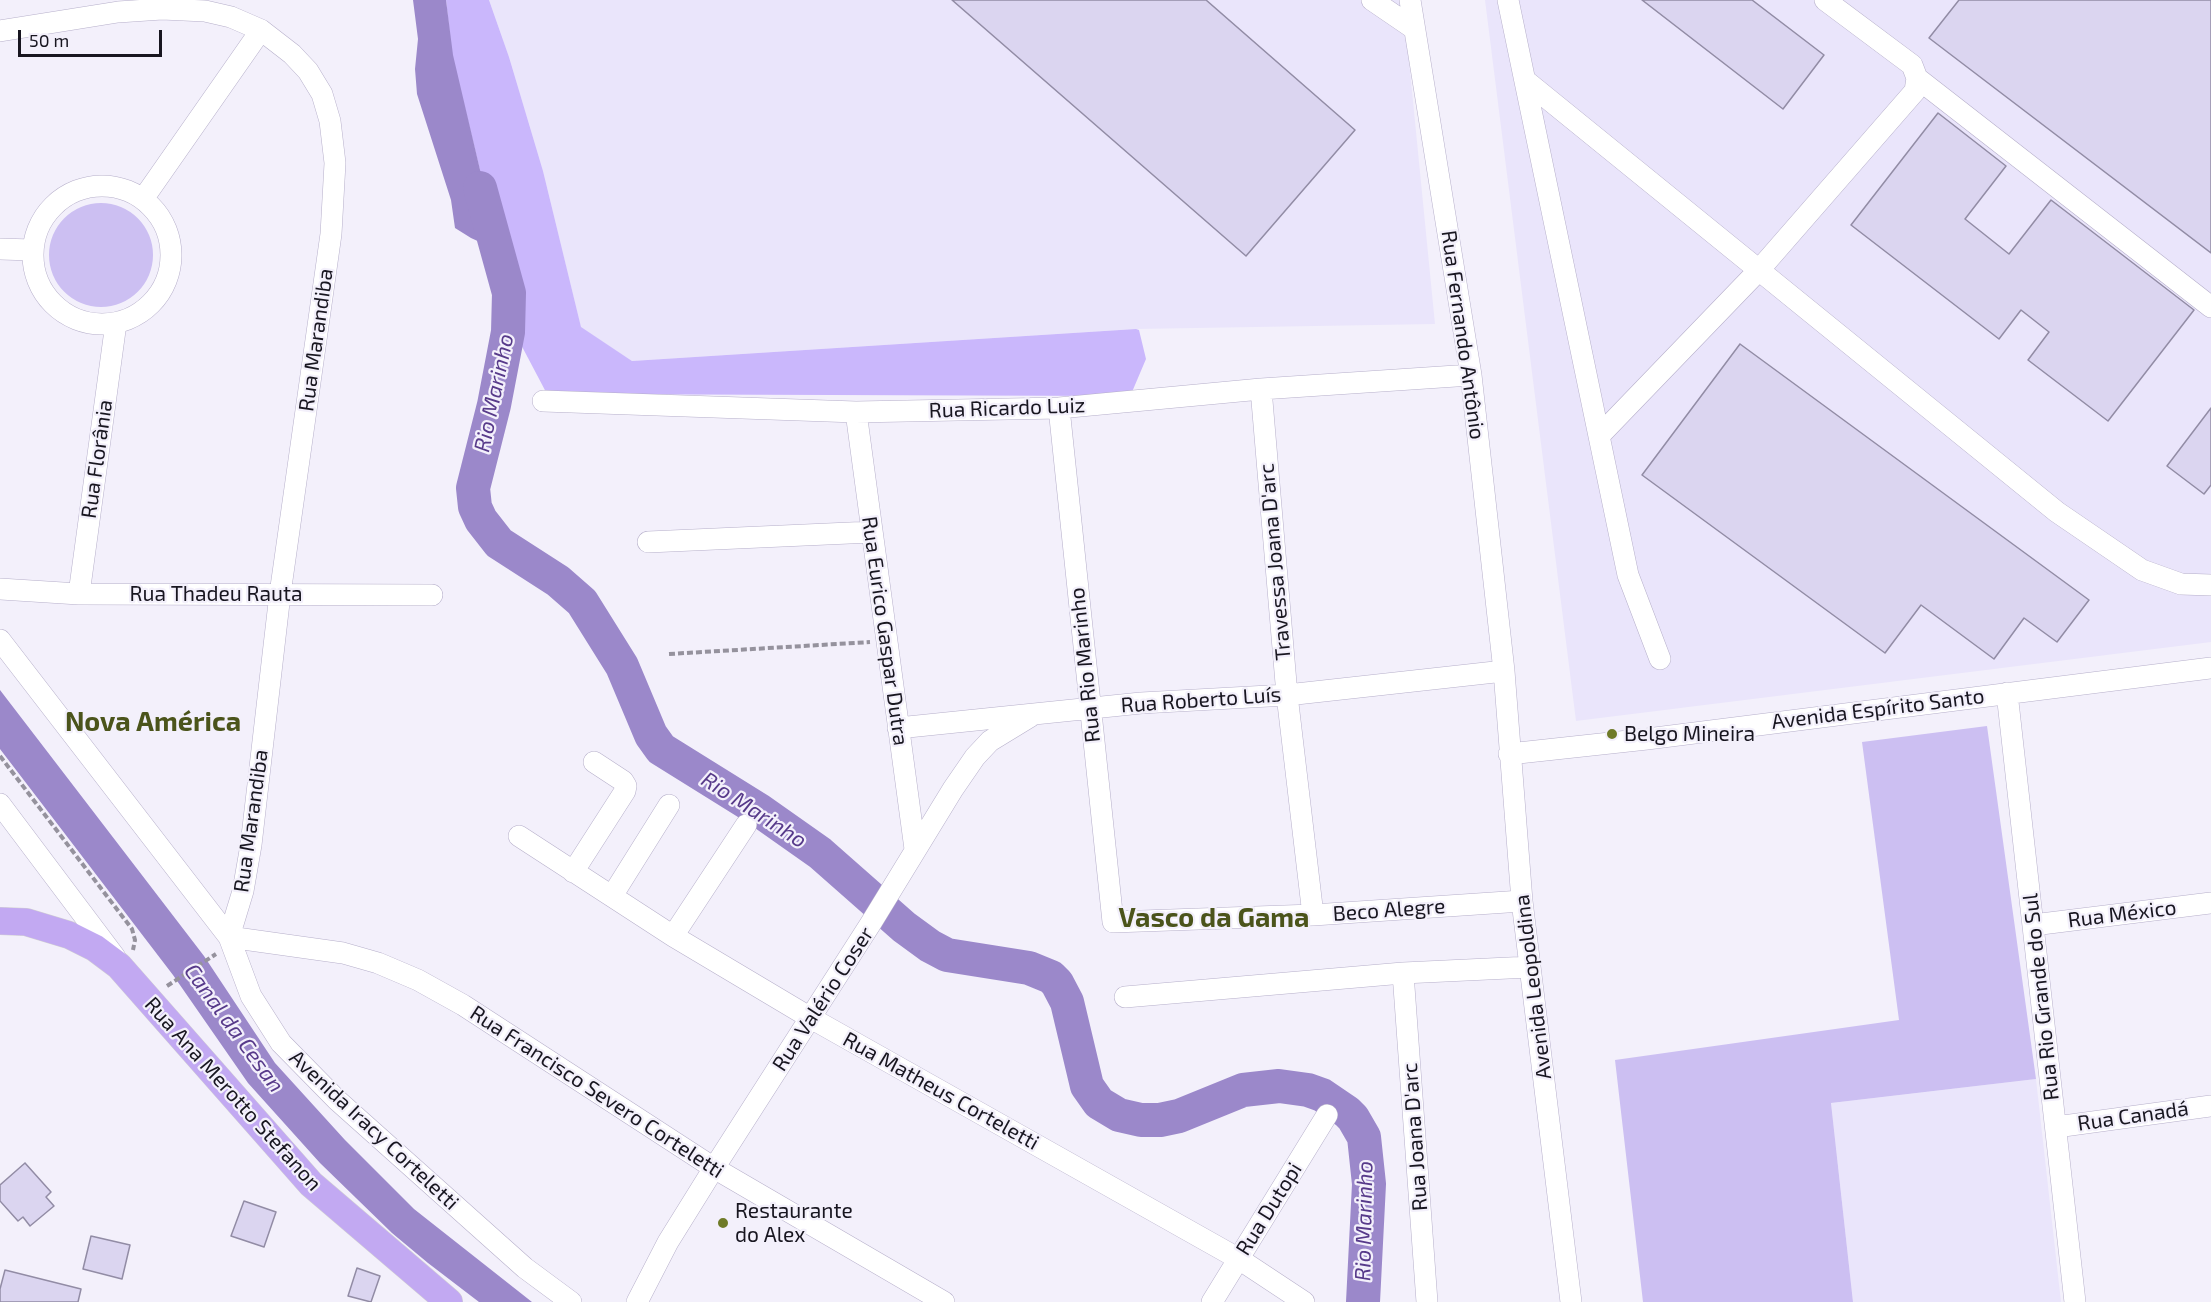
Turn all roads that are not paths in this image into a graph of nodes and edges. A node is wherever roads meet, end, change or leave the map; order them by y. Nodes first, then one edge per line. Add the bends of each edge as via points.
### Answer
1 (1410, 0) edge
2 (1508, 0) edge
3 (1825, 0) edge
4 (1377, 2) edge
5 (1413, 28) junction
6 (261, 30) junction
7 (0, 31) edge
8 (1917, 78) junction
9 (1526, 81) junction
10 (143, 199) junction
11 (0, 249) edge
12 (32, 250) junction
13 (1759, 270) junction
14 (2211, 307) edge
15 (116, 323) junction
16 (1471, 375) junction
17 (1261, 388) junction
18 (543, 401) dead end
19 (1059, 408) junction
20 (856, 412) junction
21 (1599, 436) junction
22 (872, 532) junction
23 (648, 542) dead end
24 (2211, 585) edge
25 (0, 589) edge
26 (79, 594) junction
27 (280, 594) junction
28 (432, 595) dead end
29 (0, 640) edge
30 (1660, 659) dead end
31 (2211, 668) edge
32 (1504, 671) junction
33 (2007, 693) junction
34 (1287, 695) junction
35 (1089, 709) junction
36 (1030, 716) junction
37 (898, 728) junction
38 (1509, 754) junction
39 (594, 762) dead end
40 (0, 804) edge
41 (669, 805) dead end
42 (746, 825) dead end
43 (519, 836) dead end
44 (915, 849) junction
45 (573, 872) junction
46 (612, 896) junction
47 (1522, 901) junction
48 (2211, 903) edge
49 (1313, 915) junction
50 (0, 921) edge
51 (1113, 922) joint
52 (2033, 925) junction
53 (673, 936) junction
54 (229, 937) junction
55 (268, 942) junction
56 (132, 966) junction
57 (1530, 967) junction
58 (1403, 973) junction
59 (243, 978) junction
60 (1125, 997) dead end
61 (809, 1017) junction
62 (2211, 1106) edge
63 (1327, 1115) dead end
64 (2056, 1127) junction
65 (714, 1168) junction
66 (1239, 1258) junction
67 (449, 1302) edge
68 (571, 1302) edge
69 (637, 1302) edge
70 (944, 1302) edge
71 (1212, 1302) edge
72 (1304, 1302) edge
73 (1427, 1302) edge
74 (1571, 1302) edge
75 (2075, 1302) edge

1 - 5 street, Rua Fernando Antônio
2 - 9 street
3 - 8 street via 1912,65
4 - 5 street
5 - 16 street, Rua Fernando Antônio
6 - 7 street, Rua Marandiba via 205,11 162,9
6 - 10 street
6 - 27 street, Rua Marandiba via 292,54 322,94 335,163 331,234
8 - 13 street via 1915,91
8 - 14 street
9 - 13 street
9 - 21 street
10 - 12 street via 125,189 104,185 83,188 48,211 37,229
10 - 15 street via 167,230 170,270 150,304
11 - 12 street
12 - 15 street via 33,268 49,301 79,321
13 - 21 street
13 - 24 street via 2057,512 2142,570 2181,584
15 - 26 street, Rua Florânia
16 - 17 street, Rua Ricardo Luiz
16 - 32 street, Rua Fernando Antônio
17 - 19 street, Rua Ricardo Luiz
17 - 34 street, Travessa Joana D'arc
18 - 20 street, Rua Ricardo Luiz
19 - 20 street, Rua Ricardo Luiz
19 - 35 street, Rua Rio Marinho
20 - 22 street, Rua Eurico Gaspar Dutra
21 - 30 street via 1628,575
22 - 23 street
22 - 37 street, Rua Eurico Gaspar Dutra
25 - 26 street, Rua Thadeu Rauta
26 - 27 street, Rua Thadeu Rauta
27 - 28 street, Rua Thadeu Rauta
27 - 54 street, Rua Marandiba via 251,844 243,891
29 - 54 street, Avenida Iracy Corteletti
31 - 33 street, Avenida Espírito Santo
32 - 34 street, Rua Roberto Luís
32 - 38 street, Avenida Leopoldina
33 - 38 street, Avenida Espírito Santo
33 - 52 street, Rua Rio Grande do Sul
34 - 35 street, Rua Roberto Luís
34 - 49 street, Travessa Joana D'arc
35 - 36 street, Rua Roberto Luís
35 - 51 street, Rua Rio Marinho
36 - 37 street, Rua Roberto Luís
36 - 44 street, Rua Valério Coser via 990,741 975,757
37 - 44 street, Rua Eurico Gaspar Dutra
38 - 47 street, Avenida Leopoldina
39 - 45 street via 626,786
40 - 56 street
41 - 46 street
42 - 53 street
43 - 45 street, Rua Matheus Corteletti
44 - 61 street, Rua Valério Coser
45 - 46 street, Rua Matheus Corteletti
46 - 53 street, Rua Matheus Corteletti
47 - 49 street, Beco Alegre
47 - 57 street, Avenida Leopoldina
48 - 52 street, Rua México
49 - 51 street, Beco Alegre
50 - 56 main road, Rua Ana Merotto Stefanon via 33,924 69,935
52 - 64 street, Rua Rio Grande do Sul
53 - 61 street, Rua Matheus Corteletti
54 - 55 street, Rua Francisco Severo Corteletti
54 - 59 street, Avenida Iracy Corteletti
55 - 59 street via 253,958
55 - 65 street, Rua Francisco Severo Corteletti via 343,953 418,980 463,1005
56 - 67 main road, Rua Ana Merotto Stefanon via 170,1026 311,1184
57 - 58 street
57 - 74 street, Avenida Leopoldina
58 - 60 street
58 - 73 street, Rua Joana D'arc
59 - 68 street, Avenida Iracy Corteletti via 281,1043 337,1100 525,1268
61 - 65 street, Rua Valério Coser
61 - 66 street, Rua Matheus Corteletti
62 - 64 street, Rua Canadá
63 - 66 street, Rua Dutopi
64 - 75 street, Rua Rio Grande do Sul
65 - 69 street, Rua Valério Coser via 668,1242
65 - 70 street, Rua Francisco Severo Corteletti
66 - 71 street, Rua Dutopi
66 - 72 street, Rua Matheus Corteletti

